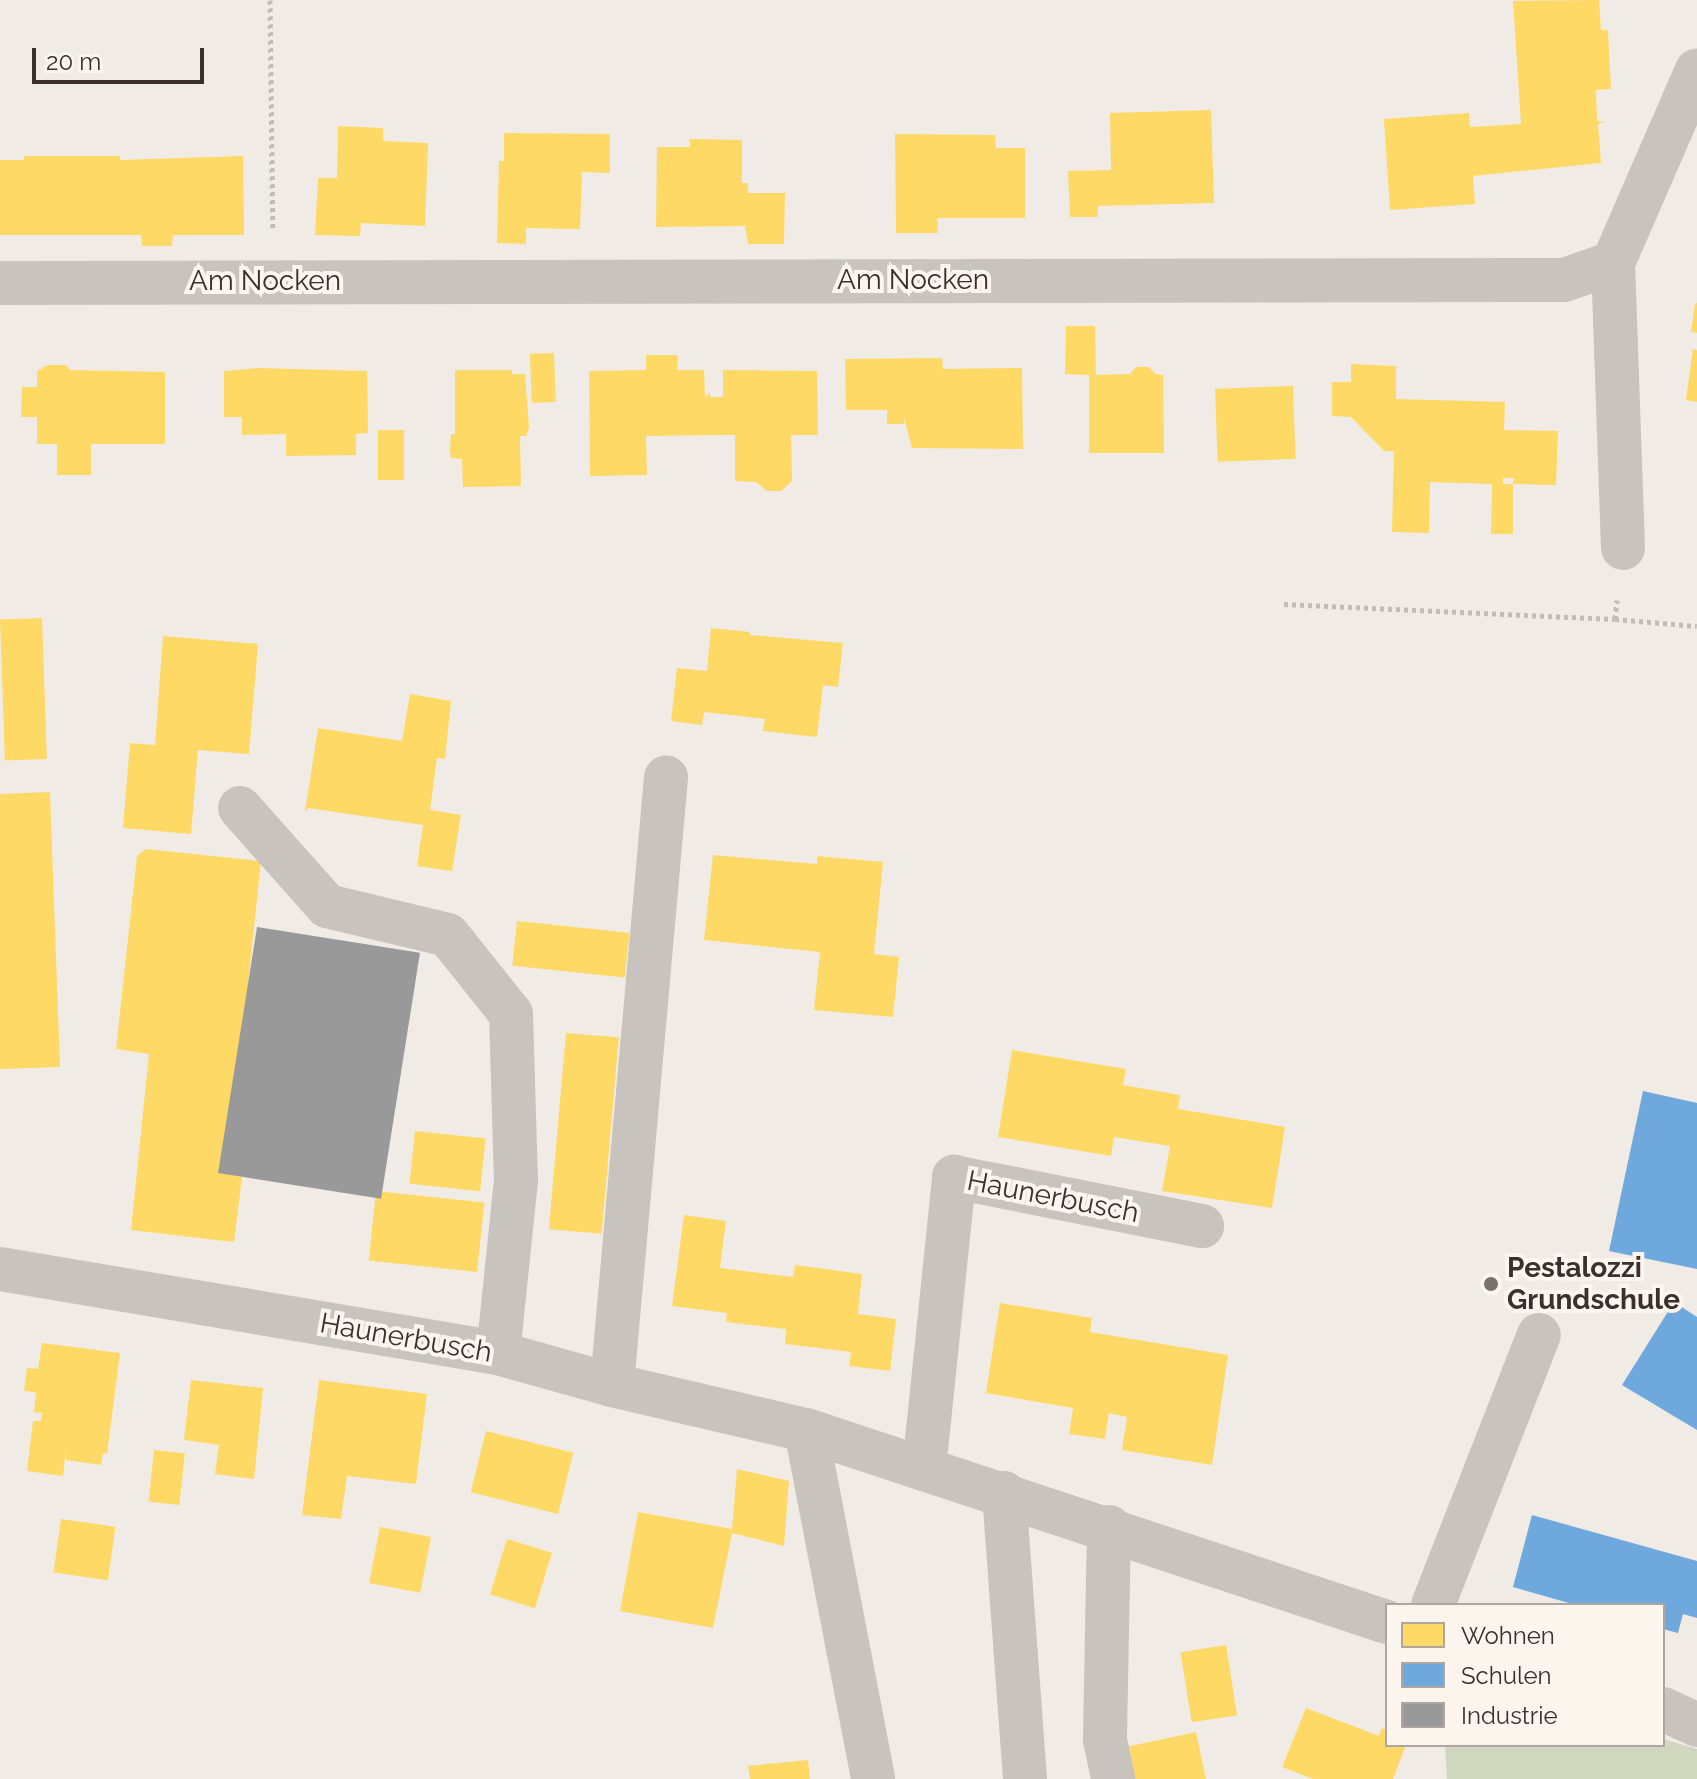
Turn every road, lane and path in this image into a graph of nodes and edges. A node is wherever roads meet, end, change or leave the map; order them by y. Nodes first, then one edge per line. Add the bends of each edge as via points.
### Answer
1 (270, 0) edge
2 (1697, 70) edge
3 (1613, 263) junction
4 (274, 280) junction
5 (0, 283) edge
6 (1623, 548) dead end
7 (1284, 604) dead end
8 (1697, 626) edge
9 (666, 777) dead end
10 (240, 808) dead end
11 (1202, 1226) dead end
12 (0, 1269) edge
13 (1539, 1335) dead end
14 (498, 1353) junction
15 (612, 1385) junction
16 (806, 1430) junction
17 (924, 1469) junction
18 (1004, 1493) junction
19 (1109, 1527) junction
20 (1434, 1603) edge
21 (1385, 1621) edge
22 (1665, 1710) edge
23 (1697, 1725) edge
24 (873, 1779) edge
25 (1025, 1779) edge
26 (1113, 1779) edge

1 - 4 path
2 - 3 street
3 - 4 street, Am Nocken via 1564,280
3 - 6 street
4 - 5 street, Am Nocken
7 - 8 path
9 - 15 street
10 - 14 street via 327,906 448,935 511,1014 516,1180
11 - 17 street, Haunerbusch via 954,1177
12 - 14 street, Haunerbusch
13 - 20 street
14 - 15 street, Haunerbusch
15 - 16 street, Haunerbusch
16 - 17 street, Haunerbusch
16 - 24 street
17 - 18 street, Haunerbusch
18 - 19 street, Haunerbusch
18 - 25 street
19 - 21 street, Haunerbusch
19 - 26 street via 1105,1740
22 - 23 street

